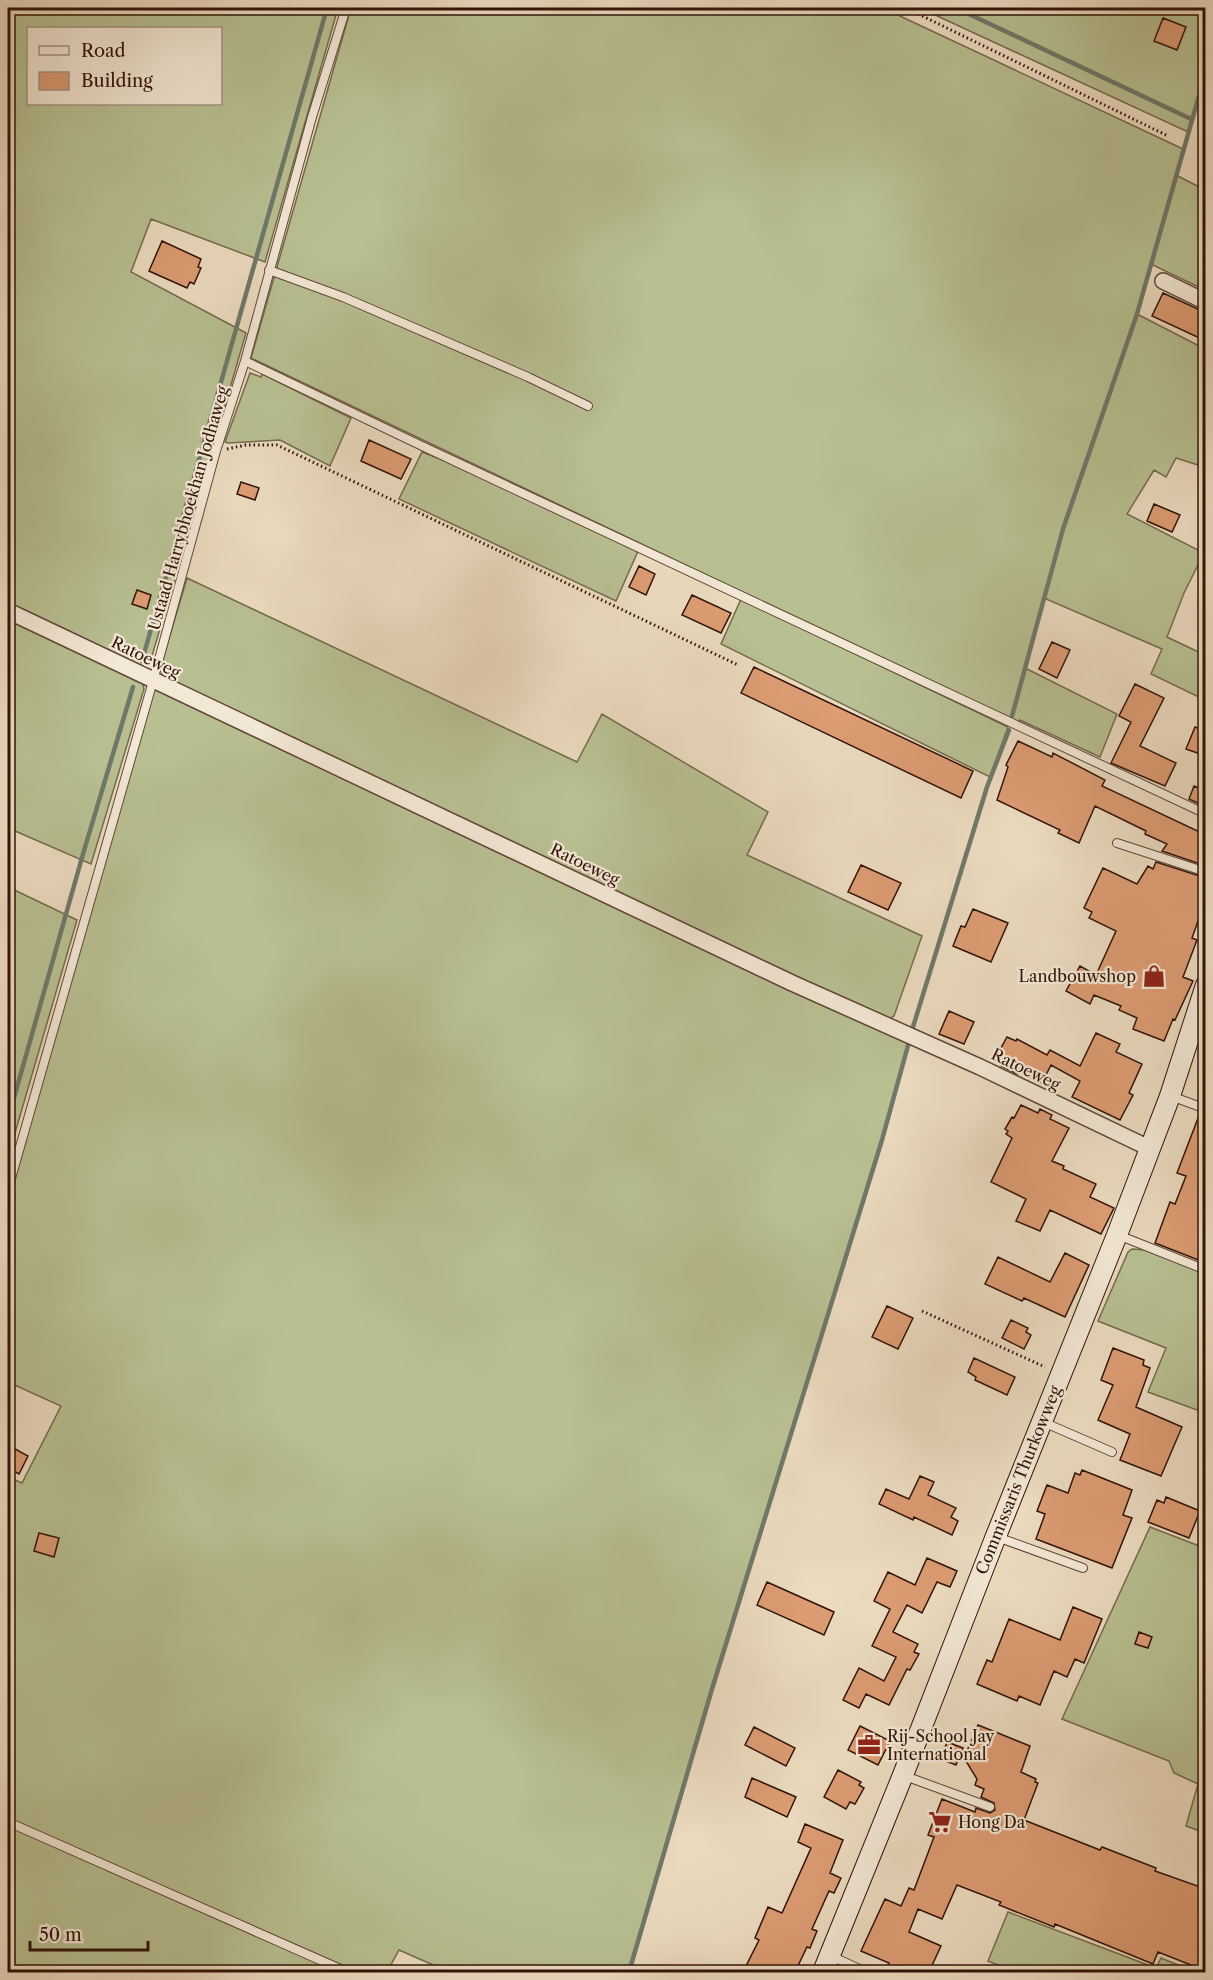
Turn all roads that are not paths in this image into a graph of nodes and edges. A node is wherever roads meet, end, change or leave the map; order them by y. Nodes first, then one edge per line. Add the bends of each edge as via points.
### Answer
1 (346, 8) edge
2 (269, 270) junction
3 (1163, 280) dead end
4 (1206, 302) edge
5 (245, 361) junction
6 (588, 406) dead end
7 (8, 611) edge
8 (153, 681) junction
9 (1206, 814) edge
10 (1117, 843) dead end
11 (1206, 872) edge
12 (1206, 985) edge
13 (1170, 1096) junction
14 (1206, 1109) edge
15 (1149, 1148) junction
16 (8, 1189) edge
17 (1117, 1235) junction
18 (1206, 1270) edge
19 (1041, 1422) junction
20 (1112, 1452) dead end
21 (996, 1536) junction
22 (1083, 1568) dead end
23 (903, 1775) junction
24 (990, 1807) dead end
25 (8, 1822) edge
26 (827, 1964) edge
27 (347, 1972) edge
28 (866, 1972) edge

1 - 2 lane, Ustaad Harrybhoekhan Jodhaweg
2 - 5 lane, Ustaad Harrybhoekhan Jodhaweg
2 - 6 lane via 344,297
3 - 4 street
5 - 8 lane, Ustaad Harrybhoekhan Jodhaweg via 216,451
5 - 9 lane
7 - 8 street, Ratoeweg
8 - 15 street, Ratoeweg
8 - 16 lane, Ustaad Harrybhoekhan Jodhaweg
10 - 11 lane
12 - 13 main road, Commissaris Thurkowweg
13 - 14 lane
13 - 15 main road, Commissaris Thurkowweg
15 - 17 main road, Commissaris Thurkowweg
17 - 18 lane
17 - 19 main road, Commissaris Thurkowweg
19 - 20 lane
19 - 21 main road, Commissaris Thurkowweg
21 - 22 lane
21 - 23 main road, Commissaris Thurkowweg
23 - 24 lane
23 - 26 main road, Commissaris Thurkowweg
25 - 27 lane
26 - 28 lane

